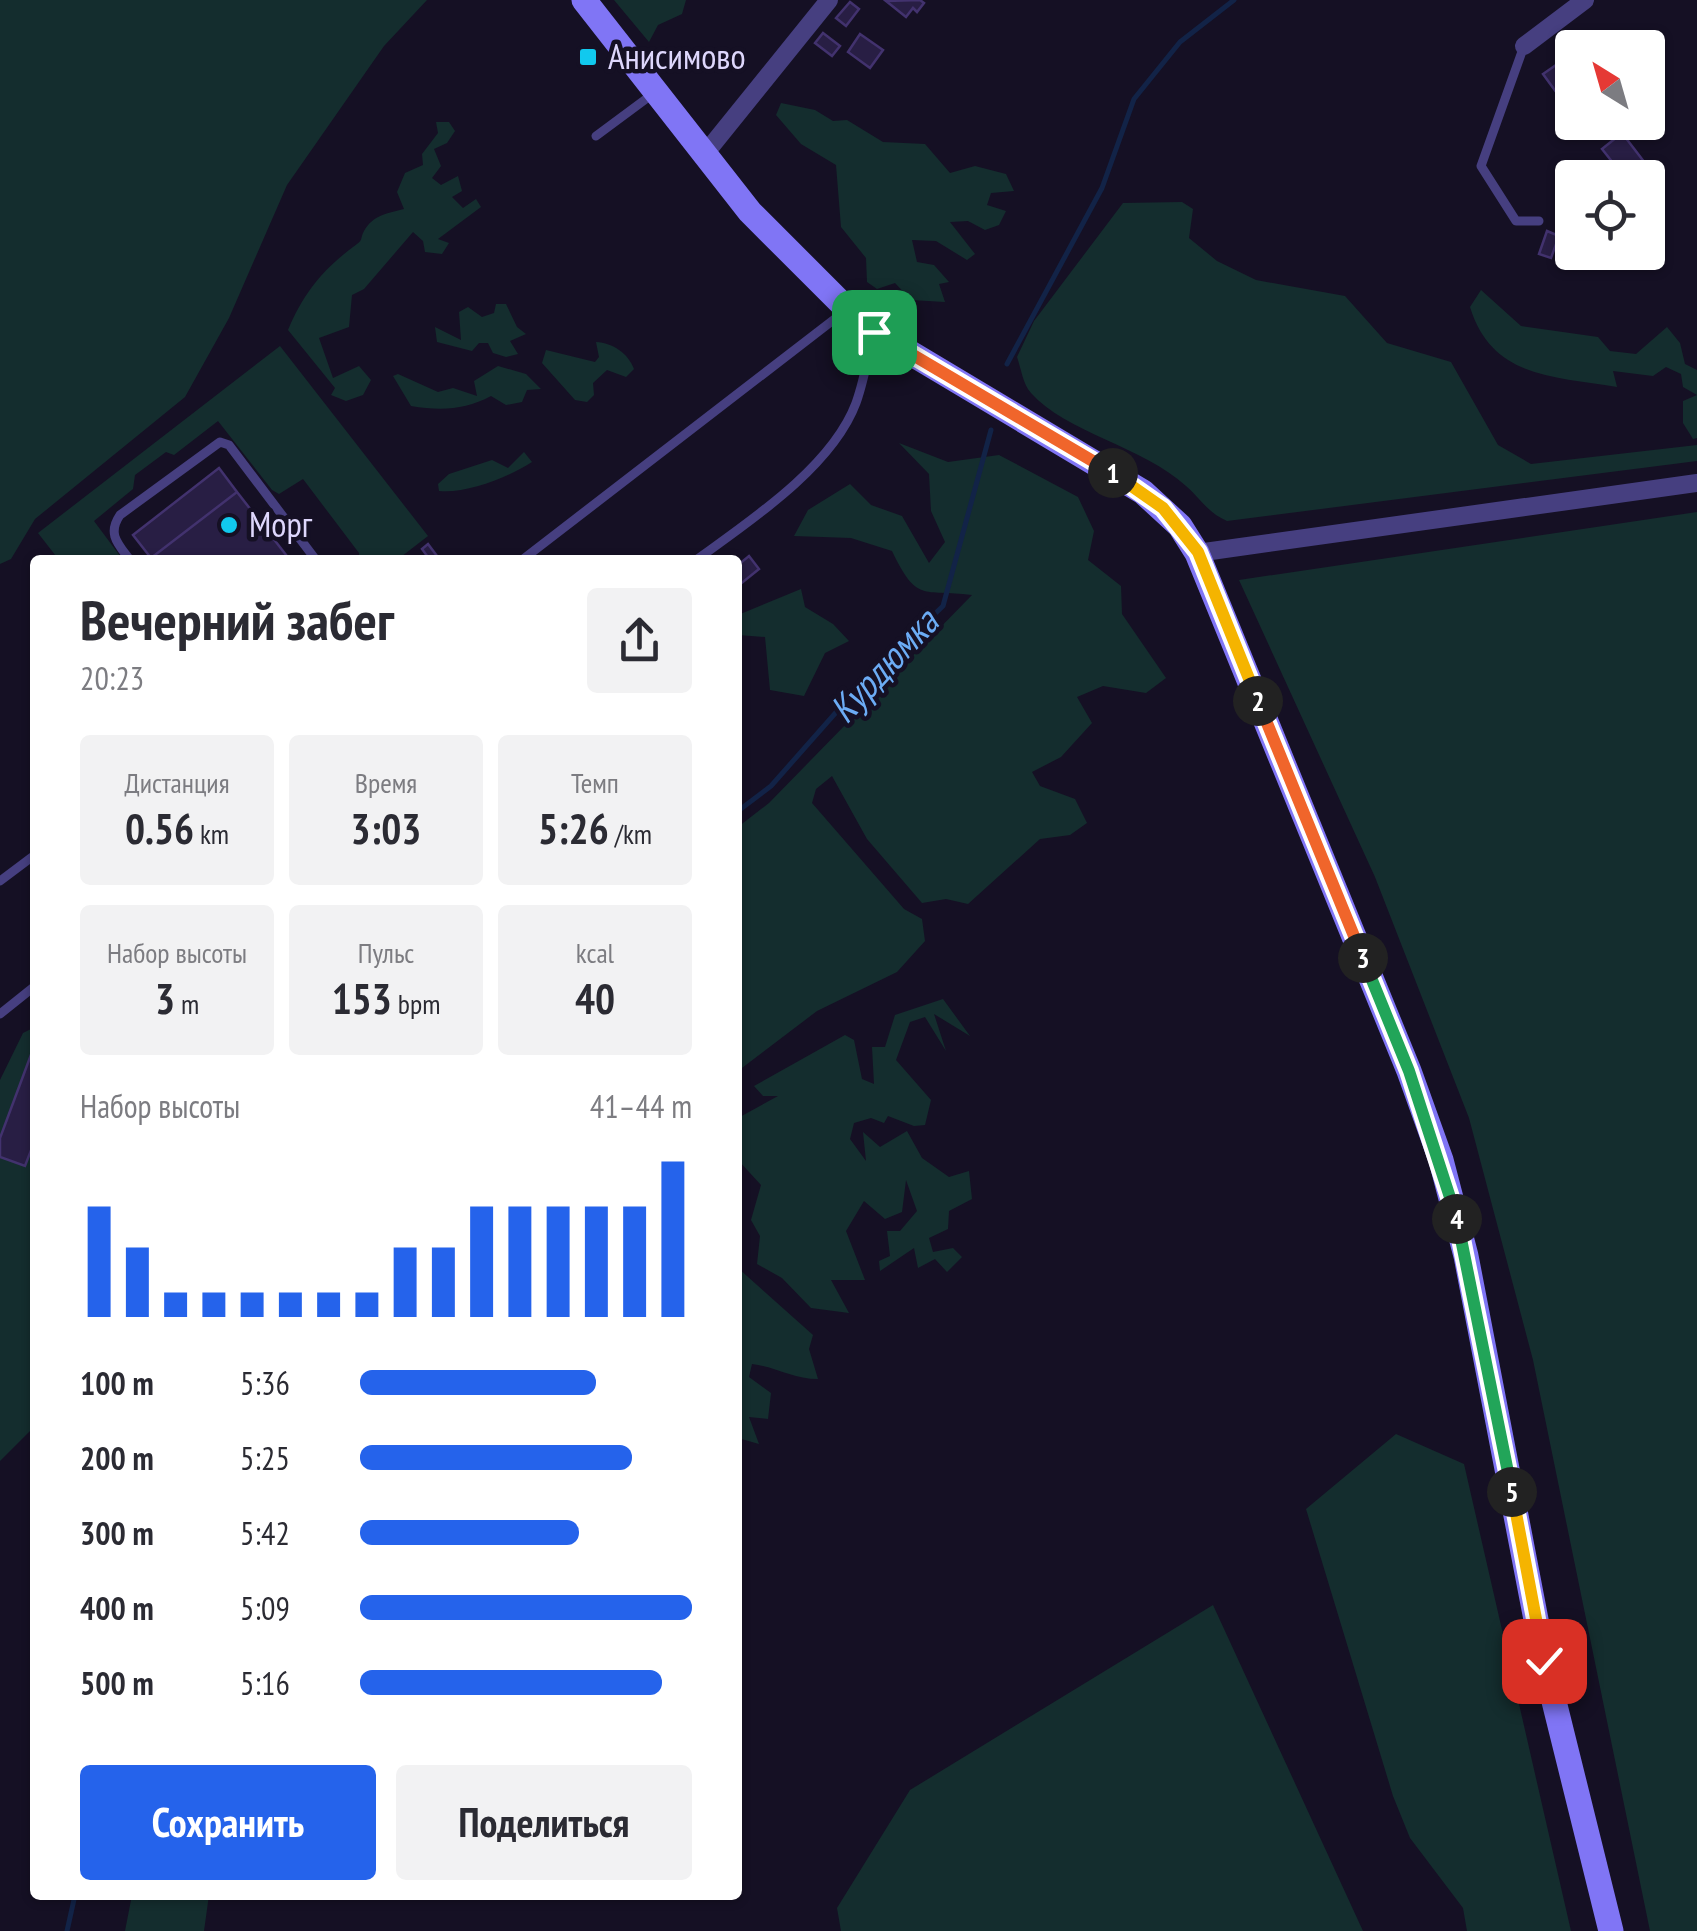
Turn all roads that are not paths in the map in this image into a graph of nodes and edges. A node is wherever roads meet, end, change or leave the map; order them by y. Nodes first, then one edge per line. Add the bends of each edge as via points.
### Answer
1 (584, 0) edge
2 (829, 0) edge
3 (1585, 0) edge
4 (1524, 46) joint
5 (656, 92) junction
6 (596, 136) dead end
7 (704, 155) junction
8 (1539, 222) dead end
9 (847, 309) junction
10 (874, 332) junction
11 (1697, 483) edge
12 (1198, 552) junction
13 (126, 555) edge
14 (312, 555) edge
15 (528, 555) edge
16 (703, 555) edge
17 (30, 860) edge
18 (0, 882) edge
19 (30, 990) edge
20 (0, 1014) edge
21 (1610, 1931) edge

1 - 5 main road
2 - 7 street
3 - 4 street
4 - 8 lane via 1482,166 1516,221
5 - 6 lane
5 - 7 main road
7 - 9 main road via 779,245
9 - 10 main road
9 - 15 lane
10 - 12 main road via 1143,492
10 - 16 lane via 855,406 810,470
11 - 12 street
12 - 21 main road via 1441,1160 1466,1256 1544,1661
13 - 14 lane via 114,539 120,515 220,442
17 - 18 lane
19 - 20 lane

